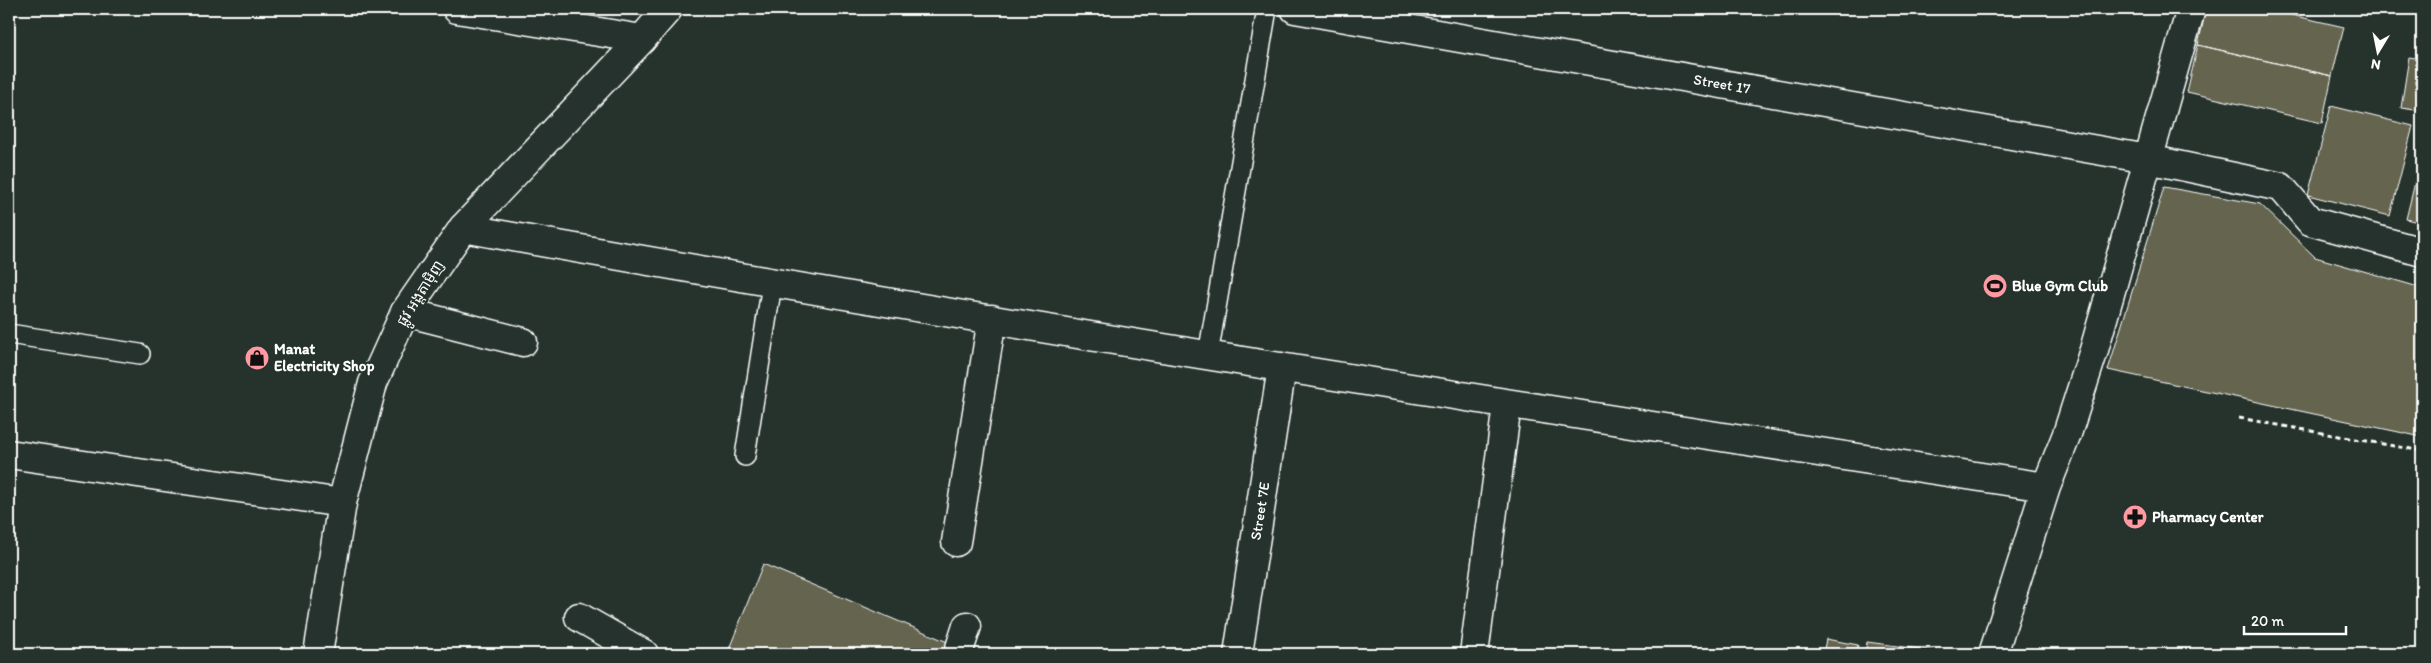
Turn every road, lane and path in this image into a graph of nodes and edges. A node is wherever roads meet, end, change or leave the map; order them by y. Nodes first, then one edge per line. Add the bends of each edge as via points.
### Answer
1 (457, 9) edge
2 (668, 9) edge
3 (1267, 9) edge
4 (1295, 9) edge
5 (2191, 9) edge
6 (642, 39) junction
7 (2148, 159) junction
8 (463, 228) junction
9 (2422, 252) edge
10 (772, 284) junction
11 (404, 312) junction
12 (992, 319) junction
13 (9, 334) edge
14 (523, 342) dead end
15 (140, 354) dead end
16 (1208, 355) junction
17 (1282, 368) junction
18 (1507, 405) junction
19 (2239, 418) dead end
20 (2422, 451) edge
21 (9, 454) edge
22 (745, 456) dead end
23 (2046, 487) junction
24 (342, 503) junction
25 (956, 542) dead end
26 (579, 617) dead end
27 (967, 626) dead end
28 (318, 654) edge
29 (644, 654) edge
30 (958, 654) edge
31 (1238, 654) edge
32 (1474, 654) edge
33 (1993, 654) edge

1 - 6 street
2 - 6 street, ផ្លូវ អង្តតាម៉ិញ
3 - 16 lane
4 - 7 street, Street 17
5 - 7 street
6 - 8 street, ផ្លូវ អង្តតាម៉ិញ
7 - 9 street, Street 17 via 2281,187 2310,221
7 - 23 street via 2094,350
8 - 10 street
8 - 11 street, ផ្លូវ អង្តតាម៉ិញ
10 - 12 street
10 - 22 lane
11 - 14 street
11 - 24 street, ផ្លូវ អង្តតាម៉ិញ via 373,383
12 - 16 street
12 - 25 street
13 - 15 lane
16 - 17 street
17 - 18 street
17 - 31 street, Street 7E
18 - 23 street
18 - 32 street
19 - 20 path
21 - 24 street
23 - 33 street
24 - 28 street, ផ្លូវ អង្តតាម៉ិញ
26 - 29 street
27 - 30 street

